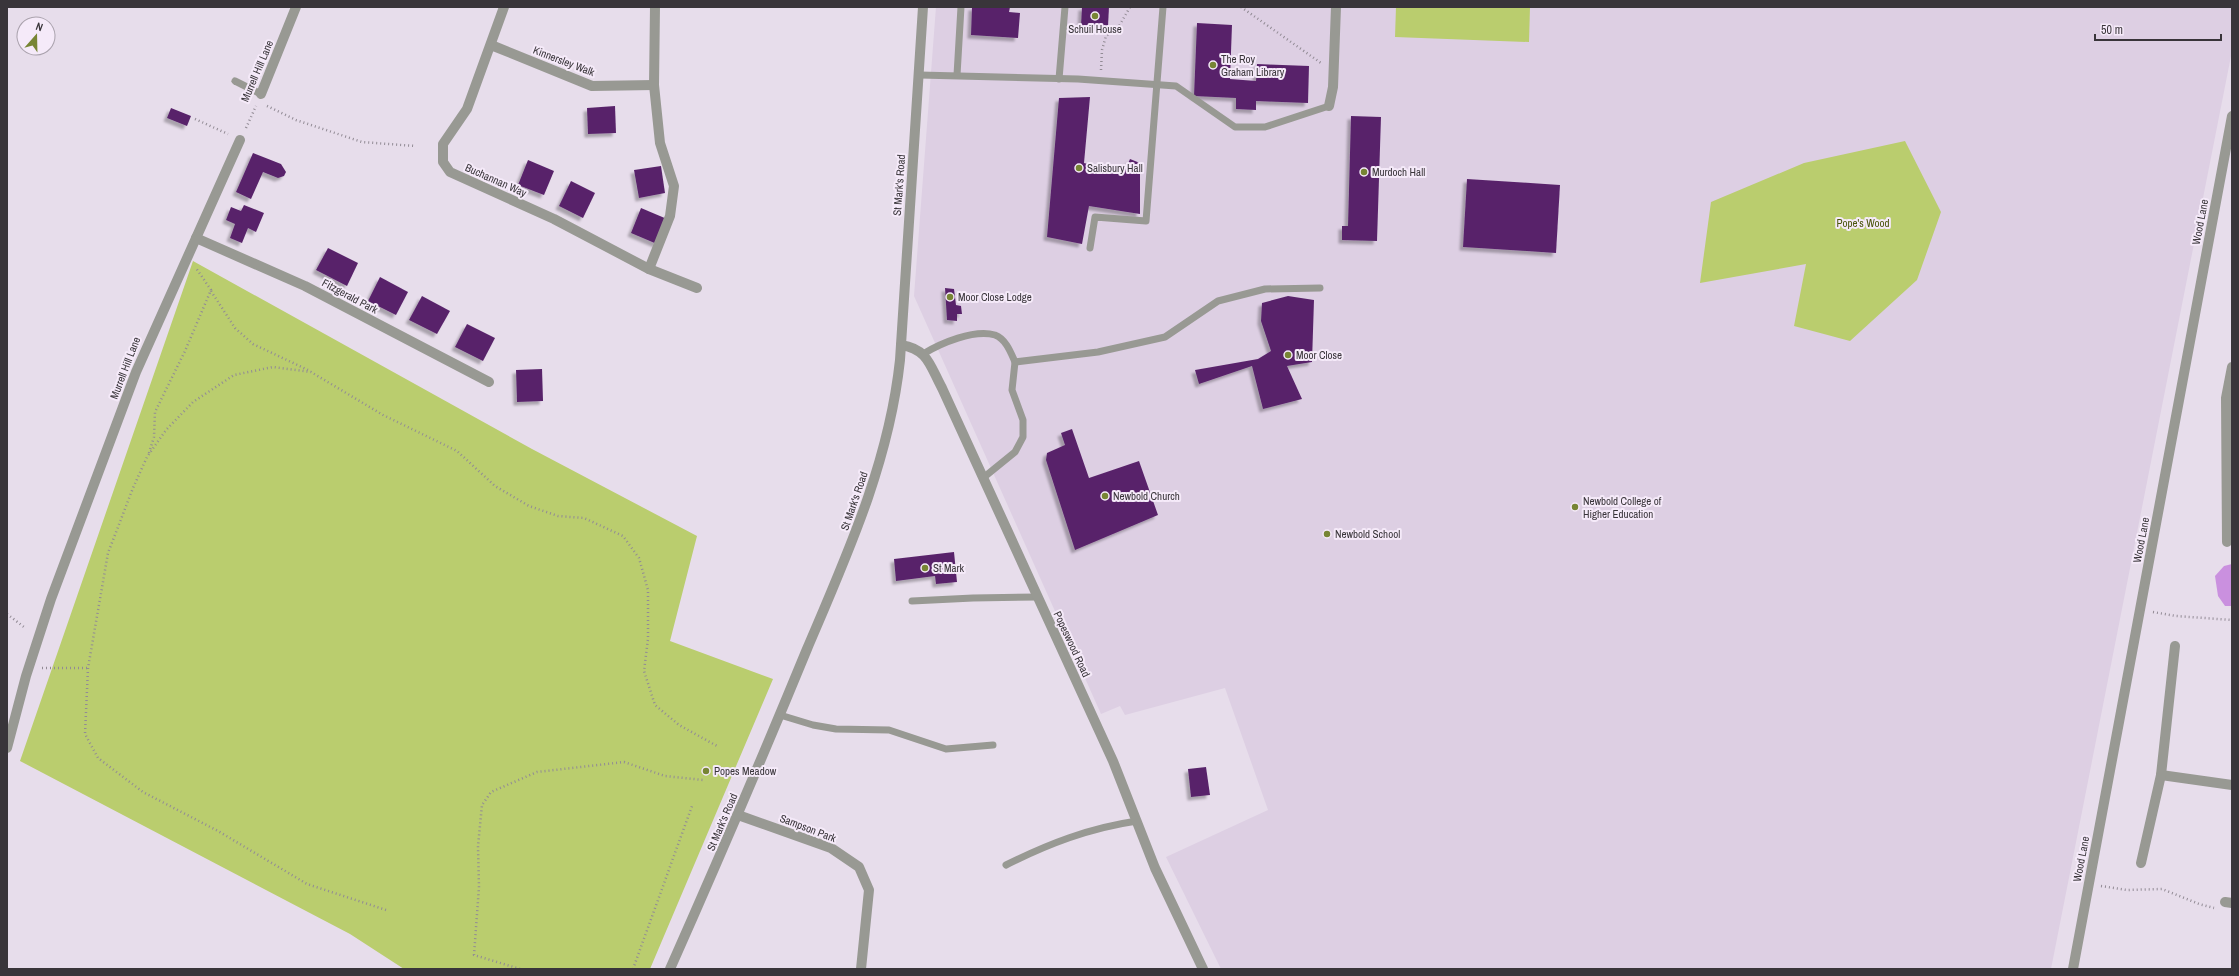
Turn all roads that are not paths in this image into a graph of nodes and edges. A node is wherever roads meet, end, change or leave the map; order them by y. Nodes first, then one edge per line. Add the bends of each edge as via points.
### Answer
1 (296, 7) edge
2 (504, 7) edge
3 (655, 7) edge
4 (923, 7) edge
5 (961, 7) edge
6 (1065, 7) edge
7 (1162, 7) edge
8 (1336, 7) edge
9 (491, 45) junction
10 (920, 75) junction
11 (957, 75) junction
12 (1059, 79) junction
13 (235, 81) dead end
14 (1158, 84) junction
15 (654, 85) junction
16 (259, 99) joint
17 (1329, 106) joint
18 (2232, 116) edge
19 (240, 140) road end
20 (196, 238) junction
21 (1090, 248) dead end
22 (649, 269) junction
23 (697, 288) dead end
24 (1320, 288) dead end
25 (901, 345) junction
26 (923, 354) junction
27 (1015, 362) junction
28 (2232, 367) edge
29 (489, 382) dead end
30 (2229, 398) edge
31 (983, 478) junction
32 (2227, 542) dead end
33 (1038, 597) junction
34 (912, 602) dead end
35 (2175, 646) dead end
36 (780, 715) junction
37 (993, 745) dead end
38 (7, 748) edge
39 (2161, 775) junction
40 (2232, 785) edge
41 (738, 815) junction
42 (1137, 822) junction
43 (2141, 863) dead end
44 (1006, 865) dead end
45 (670, 969) edge
46 (862, 969) edge
47 (1203, 969) edge
48 (2073, 969) edge

1 - 16 street, Murrell Hill Lane
2 - 9 street, Buchannan Way
3 - 15 street
4 - 10 street, St Mark's Road
5 - 11 lane
6 - 12 lane
7 - 14 lane
8 - 17 street via 1334,76
9 - 15 street, Kinnersley Walk via 592,86
9 - 22 street, Buchannan Way via 467,109 443,144 443,162 450,172 554,219
10 - 11 lane
10 - 25 street, St Mark's Road
11 - 12 lane
12 - 14 lane
13 - 16 lane
14 - 17 lane via 1176,86 1235,127 1265,127
14 - 21 lane via 1146,221 1095,217
15 - 22 street via 660,143 674,186 670,216
18 - 48 street, Wood Lane
19 - 20 street, Murrell Hill Lane
20 - 29 street, Fitzgerald Park via 305,286
20 - 38 street, Murrell Hill Lane via 136,372 51,599 28,668
22 - 23 street, Buchannan Way
24 - 27 lane via 1265,289 1218,301 1165,338 1098,352
25 - 26 street via 914,347
25 - 36 street, St Mark's Road via 896,396 876,476 860,523
26 - 27 lane via 936,346 969,334 995,336 1007,346
26 - 31 street, Popeswood Road
27 - 31 lane via 1012,390 1023,420 1023,437 1015,452
28 - 30 street
30 - 32 street
31 - 33 street, Popeswood Road
33 - 34 lane
33 - 42 street, Popeswood Road via 1113,761
35 - 39 street
36 - 37 lane via 829,728 889,730 946,749
36 - 41 street, St Mark's Road
39 - 40 street
39 - 43 street
41 - 45 street, St Mark's Road
41 - 46 street, Sampson Park via 831,848 859,867 869,890
42 - 44 lane via 1085,832 1044,846
42 - 47 street, Popeswood Road via 1155,868

